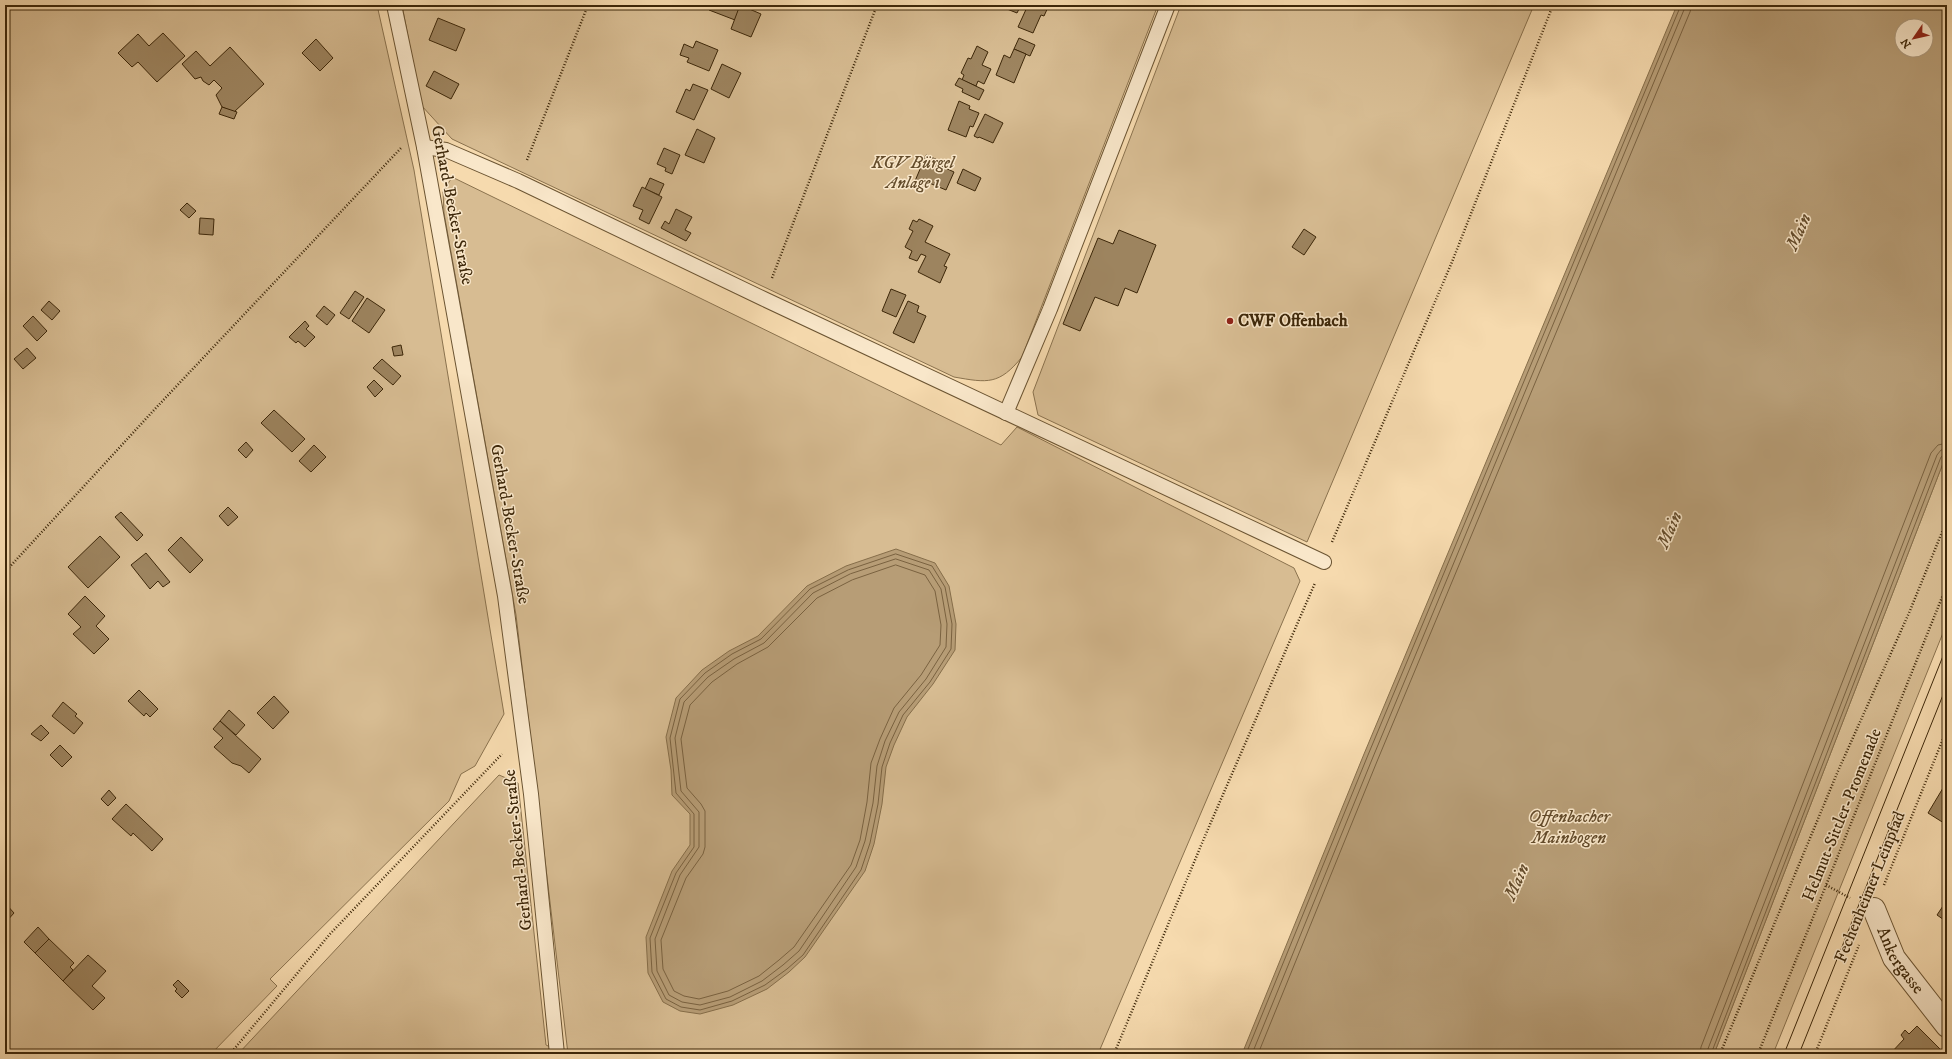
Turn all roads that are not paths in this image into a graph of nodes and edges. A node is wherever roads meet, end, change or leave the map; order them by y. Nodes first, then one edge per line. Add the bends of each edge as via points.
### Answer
1 (394, 5) edge
2 (1168, 5) edge
3 (424, 147) junction
4 (1006, 413) junction
5 (1324, 562) road end
6 (1874, 909) road end
7 (1947, 1026) edge
8 (557, 1054) edge

1 - 3 lane, Gerhard-Becker-Straße
2 - 4 lane via 1050,309
3 - 4 lane via 446,150 518,181
3 - 8 lane, Gerhard-Becker-Straße via 505,596 531,794
4 - 5 lane
6 - 7 street, Ankergasse via 1894,958

